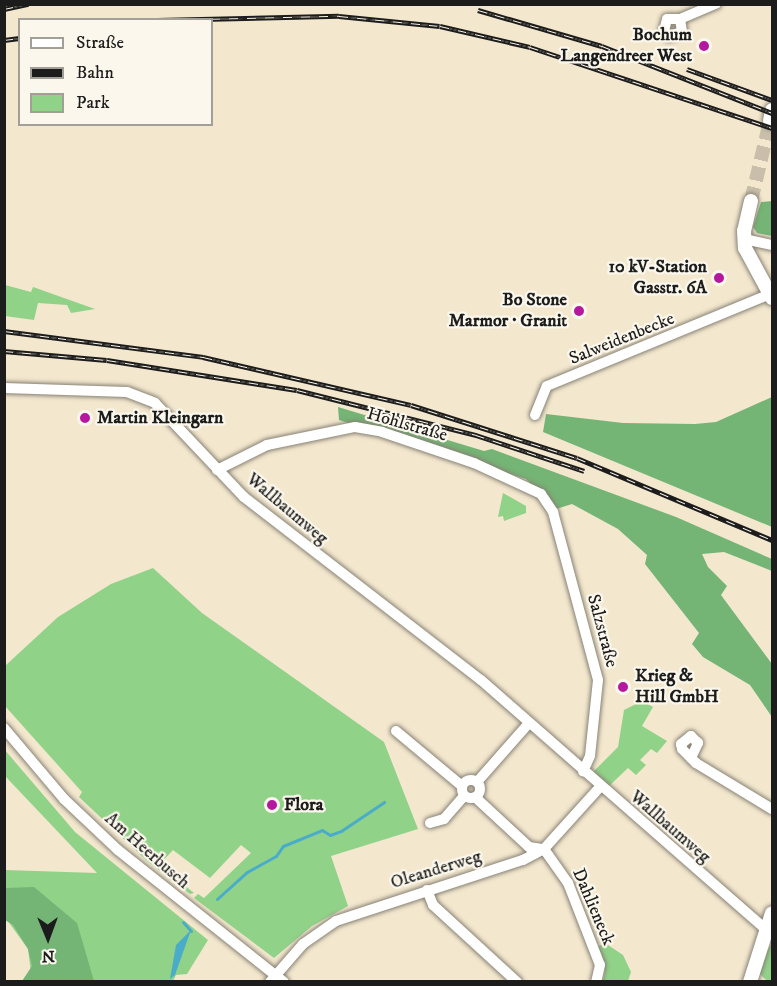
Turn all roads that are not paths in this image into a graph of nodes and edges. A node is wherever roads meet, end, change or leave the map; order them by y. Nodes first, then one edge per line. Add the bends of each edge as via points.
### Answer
1 (716, 4) edge
2 (680, 19) dead end
3 (751, 201) tunnel mouth
4 (744, 239) junction
5 (772, 245) edge
6 (771, 296) edge
7 (4, 388) edge
8 (535, 415) dead end
9 (218, 470) junction
10 (547, 501) joint
11 (529, 723) junction
12 (4, 728) edge
13 (396, 731) dead end
14 (691, 758) dead end
15 (583, 772) junction
16 (477, 782) junction
17 (600, 787) junction
18 (467, 793) junction
19 (772, 809) edge
20 (430, 823) dead end
21 (544, 849) junction
22 (427, 890) junction
23 (772, 914) edge
24 (765, 929) junction
25 (276, 979) edge
26 (517, 981) edge
27 (597, 981) edge
28 (750, 981) edge

1 - 2 street
3 - 4 street
4 - 5 street
4 - 6 street via 748,256
6 - 8 street, Salweidenbecke via 547,386
7 - 9 street, Wallbaumweg via 143,396 155,403
9 - 10 street, Hohlstraße via 277,442 355,427 382,432 474,463 532,489
9 - 11 street, Wallbaumweg via 290,536 457,661
10 - 15 street, Salzstraße via 598,680 590,756
11 - 15 street, Wallbaumweg
11 - 16 street
12 - 25 street, Am Heerbusch via 64,799 118,850
13 - 18 street
14 - 19 street
15 - 17 street, Wallbaumweg
16 - 18 street via 480,790
16 - 18 street via 468,780
17 - 21 street, Oleanderweg
17 - 24 street, Wallbaumweg
18 - 20 street via 444,819
18 - 21 street via 529,847
21 - 22 street, Oleanderweg via 523,860
21 - 27 street, Dahlieneck via 568,883 600,965
22 - 25 street, Oleanderweg via 336,921 303,944
22 - 26 street via 433,905
23 - 24 street
24 - 28 street

